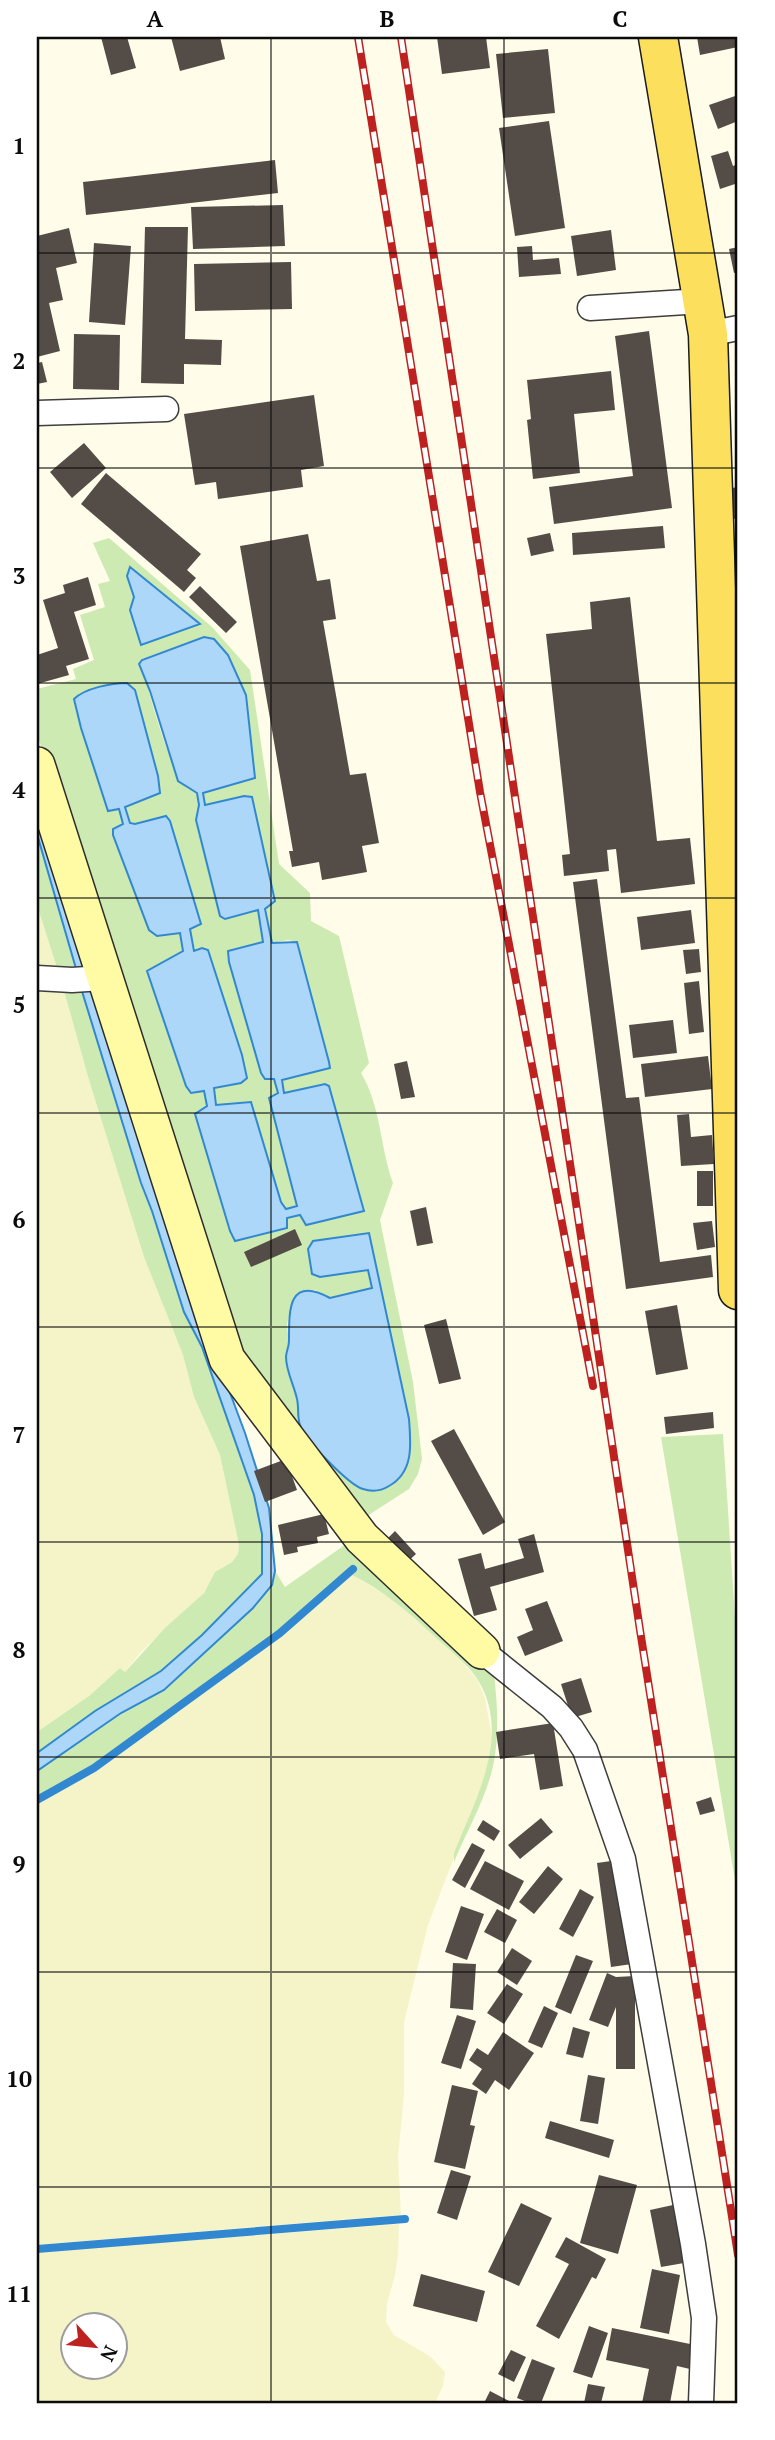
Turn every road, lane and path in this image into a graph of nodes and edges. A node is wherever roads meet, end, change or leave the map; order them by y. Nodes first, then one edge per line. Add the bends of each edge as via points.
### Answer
1 (658, 37) edge
2 (590, 308) dead end
3 (716, 321) edge
4 (166, 409) dead end
5 (37, 413) edge
6 (37, 765) edge
7 (37, 978) edge
8 (88, 979) junction
9 (738, 1290) edge
10 (482, 1651) joint
11 (701, 2403) edge

1 - 3 main road
2 - 3 street
3 - 9 main road
4 - 5 street
6 - 8 street
7 - 8 street
8 - 10 street via 227,1359 362,1538
10 - 11 street via 571,1728 585,1750 623,1859 704,2318

